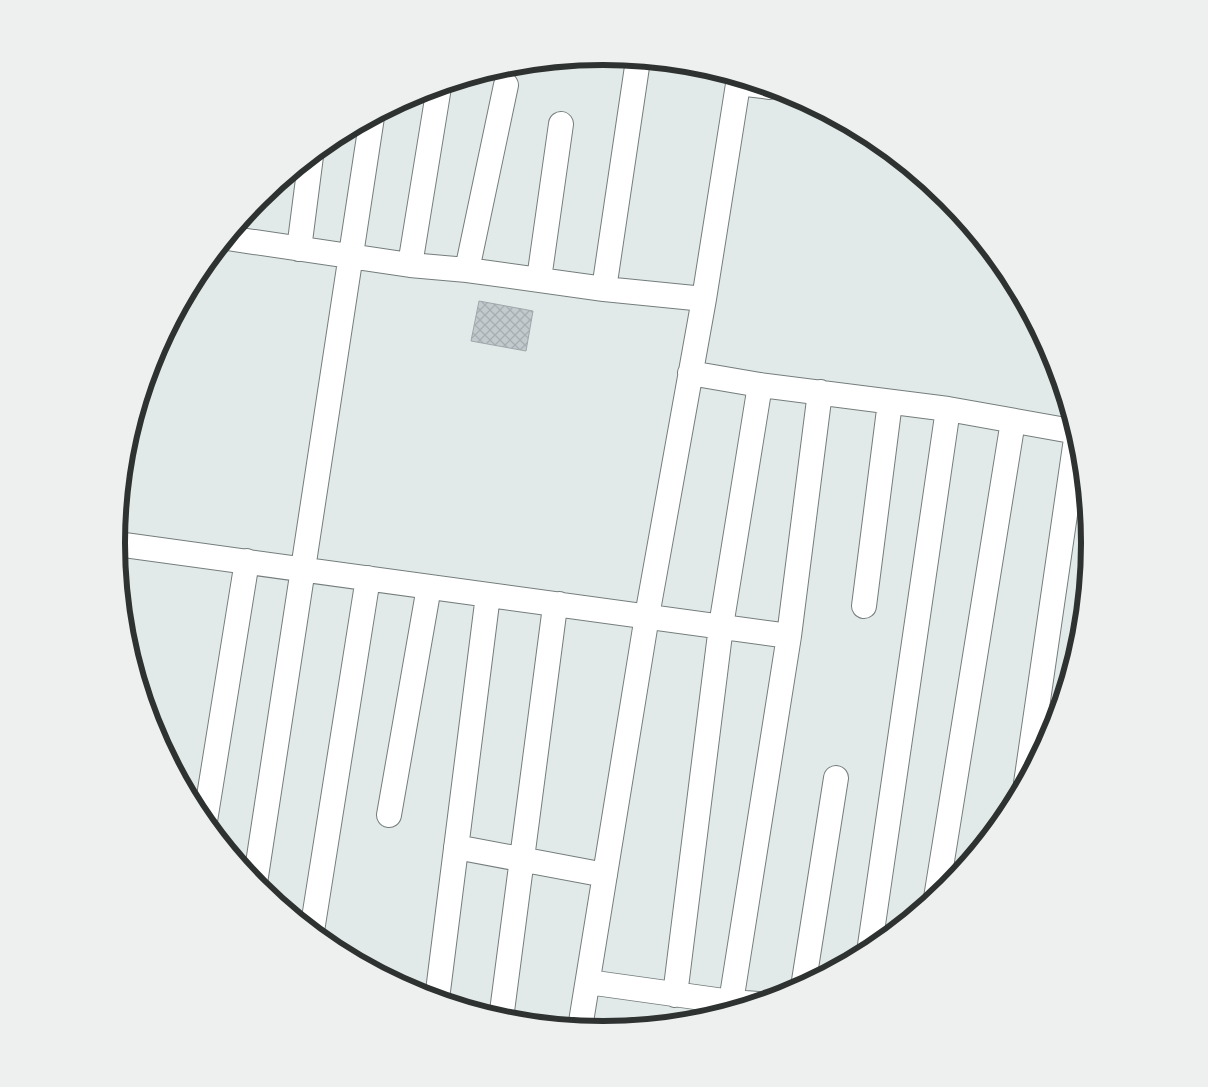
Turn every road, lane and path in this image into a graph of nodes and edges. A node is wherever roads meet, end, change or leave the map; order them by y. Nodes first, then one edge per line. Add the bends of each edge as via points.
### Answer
1 (637, 66) edge
2 (737, 84) edge
3 (506, 85) dead end
4 (438, 95) edge
5 (561, 124) dead end
6 (371, 126) edge
7 (311, 166) edge
8 (235, 239) edge
9 (299, 249) junction
10 (351, 256) junction
11 (410, 265) junction
12 (467, 270) junction
13 (539, 279) junction
14 (604, 289) junction
15 (704, 299) junction
16 (690, 373) junction
17 (760, 385) junction
18 (820, 392) junction
19 (890, 402) junction
20 (948, 409) junction
21 (1013, 421) junction
22 (1068, 431) edge
23 (1074, 455) edge
24 (125, 545) edge
25 (247, 562) junction
26 (303, 570) junction
27 (368, 578) junction
28 (430, 586) junction
29 (488, 595) junction
30 (559, 604) junction
31 (864, 606) dead end
32 (647, 616) junction
33 (721, 626) junction
34 (789, 636) junction
35 (1029, 762) edge
36 (836, 778) dead end
37 (207, 810) edge
38 (389, 815) dead end
39 (456, 846) junction
40 (522, 858) junction
41 (257, 872) edge
42 (605, 875) junction
43 (938, 886) edge
44 (313, 923) edge
45 (871, 941) edge
46 (805, 978) edge
47 (588, 982) junction
48 (438, 992) edge
49 (675, 995) junction
50 (731, 1002) junction
51 (739, 1003) edge
52 (502, 1011) edge
53 (581, 1021) edge

1 - 14 street
2 - 15 street
3 - 12 street
4 - 11 street
5 - 13 street
6 - 10 street
7 - 9 street
8 - 9 street
9 - 10 street
10 - 11 street
10 - 26 street
11 - 12 street
12 - 13 street
13 - 14 street
14 - 15 street
15 - 16 street
16 - 17 street
16 - 32 street
17 - 18 street
17 - 33 street
18 - 19 street
18 - 34 street
19 - 20 street
19 - 31 street
20 - 21 street
20 - 45 street
21 - 22 street
21 - 43 street
23 - 35 street
24 - 25 street
25 - 26 street
25 - 37 street
26 - 27 street
26 - 41 street
27 - 28 street
27 - 44 street
28 - 29 street
28 - 38 street
29 - 30 street
29 - 39 street
30 - 32 street
30 - 40 street via 554,614
32 - 33 street
32 - 42 street
33 - 34 street
33 - 49 street
34 - 50 street
36 - 46 street
39 - 40 street
39 - 48 street
40 - 42 street
40 - 52 street
42 - 47 street
47 - 49 street
47 - 53 street
49 - 50 street
50 - 51 street

